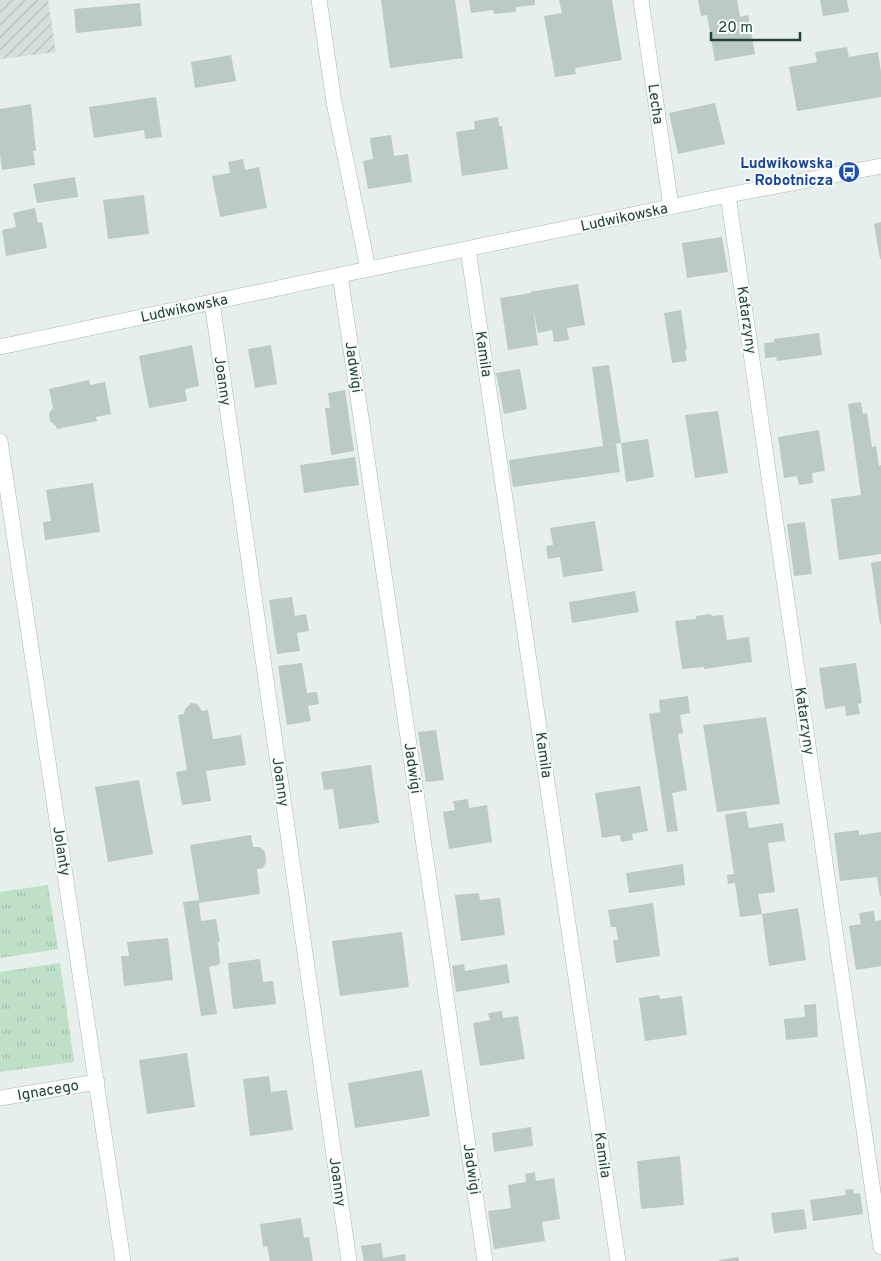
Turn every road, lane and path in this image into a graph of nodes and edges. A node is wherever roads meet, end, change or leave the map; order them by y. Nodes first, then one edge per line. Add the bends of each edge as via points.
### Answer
1 (319, 0) edge
2 (642, 0) edge
3 (881, 166) edge
4 (728, 195) junction
5 (671, 207) junction
6 (468, 249) junction
7 (368, 269) junction
8 (340, 275) junction
9 (212, 302) junction
10 (0, 347) edge
11 (0, 441) edge
12 (97, 1082) junction
13 (0, 1098) edge
14 (881, 1248) edge
15 (123, 1261) edge
16 (349, 1261) edge
17 (485, 1261) edge
18 (618, 1261) edge

1 - 7 street via 334,102
2 - 5 street, Lecha
3 - 4 street, Ludwikowska
4 - 5 street, Ludwikowska
4 - 14 street, Katarzyny
5 - 6 street, Ludwikowska
6 - 7 street, Ludwikowska
6 - 18 street, Kamila
7 - 8 street, Ludwikowska
8 - 9 street, Ludwikowska
8 - 17 street, Jadwigi
9 - 10 street, Ludwikowska
9 - 16 street, Joanny
11 - 12 street, Jolanty
12 - 13 street, Ignacego
12 - 15 street, Jolanty

